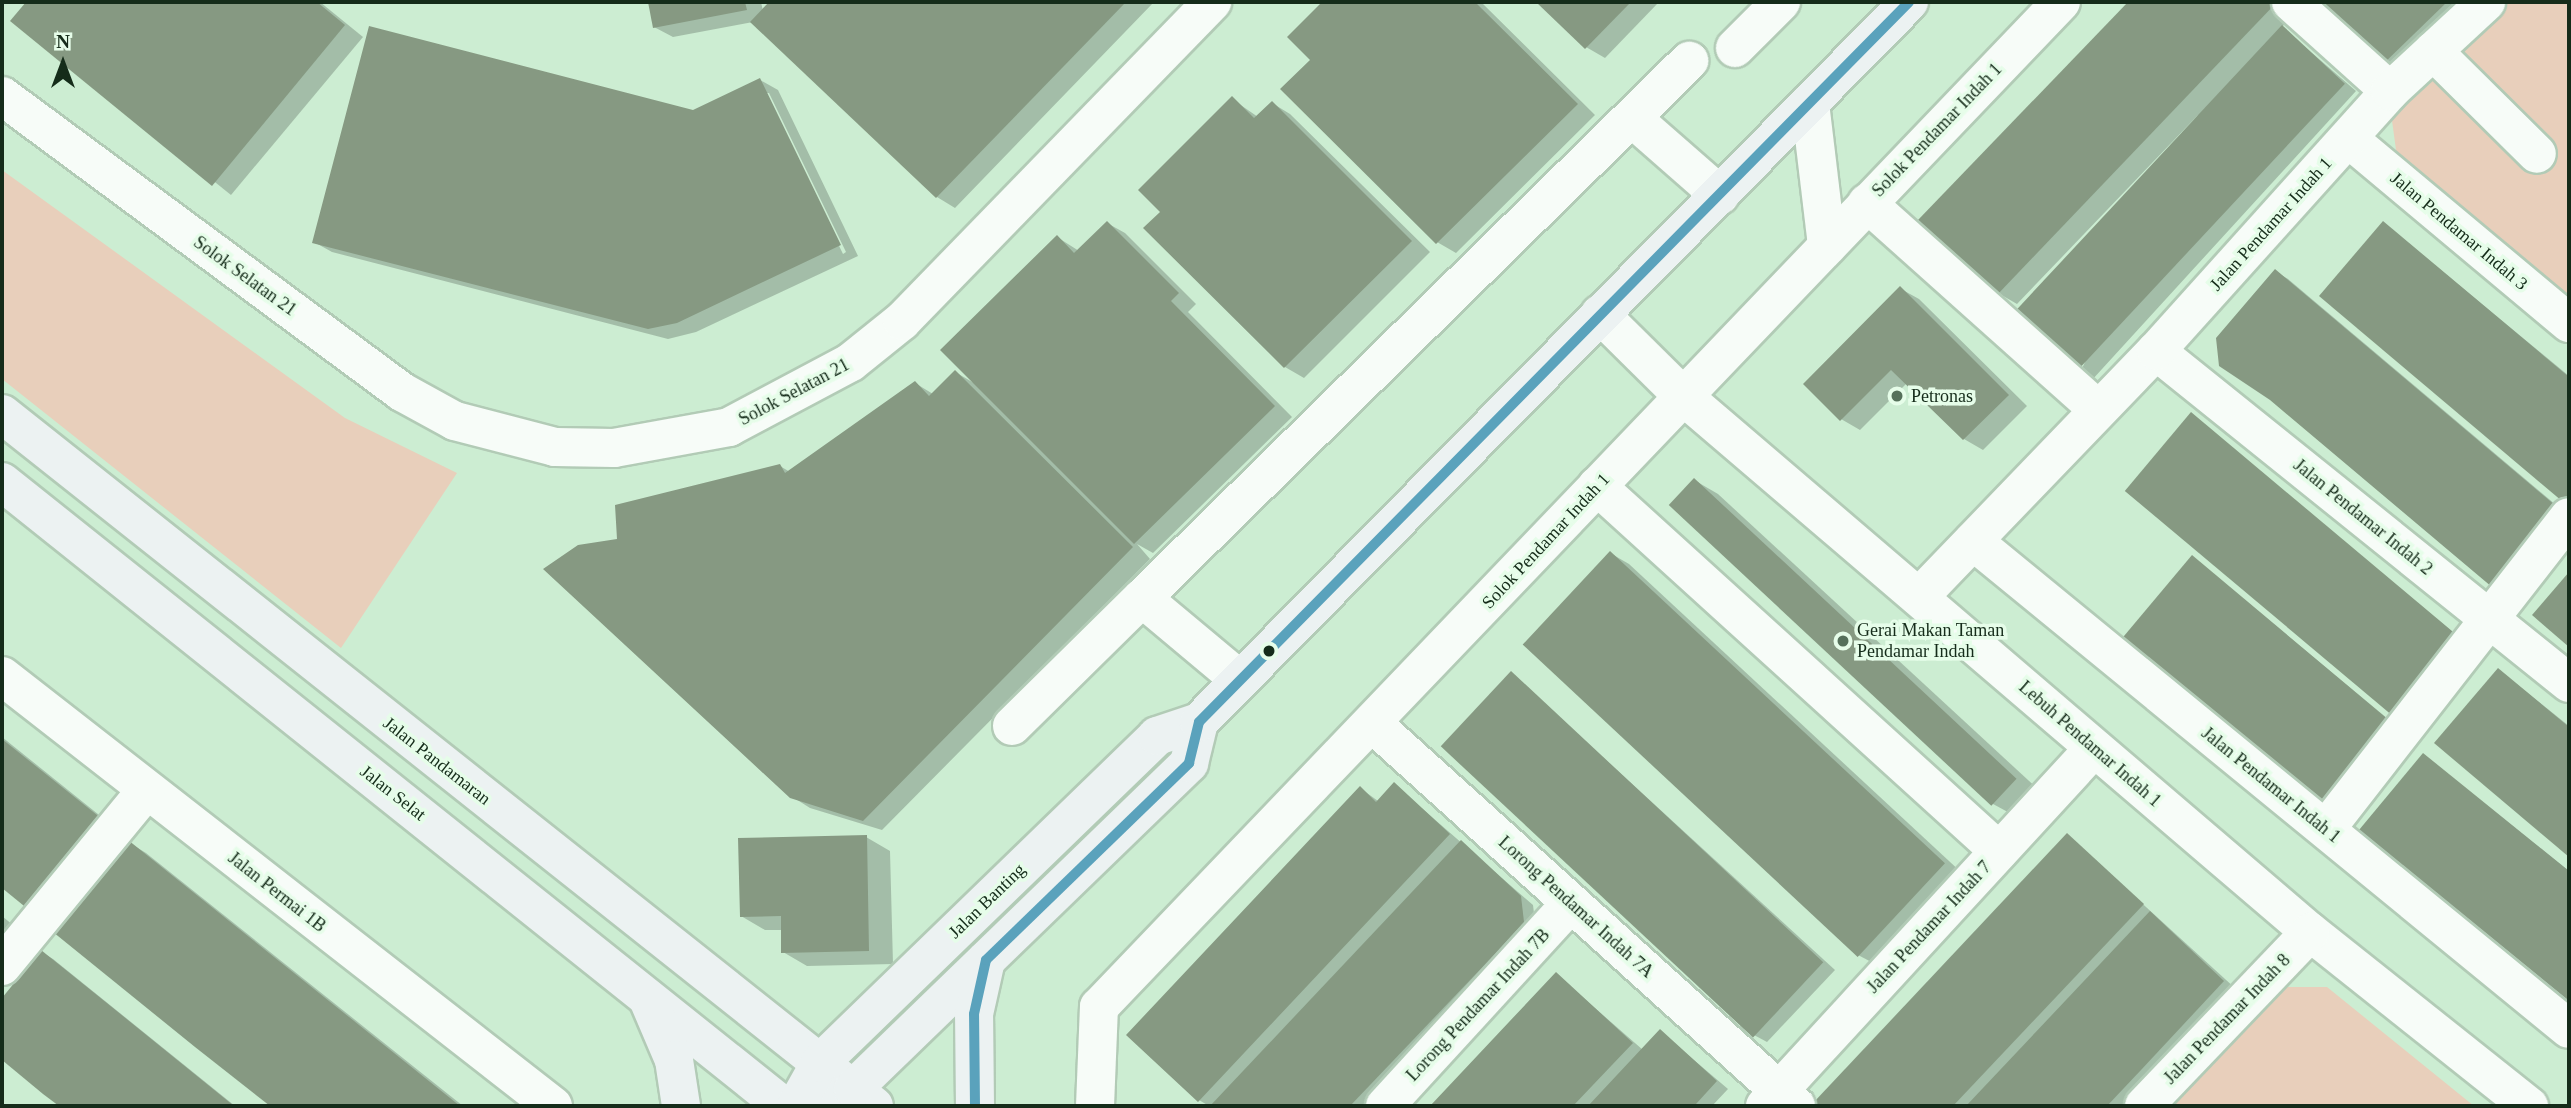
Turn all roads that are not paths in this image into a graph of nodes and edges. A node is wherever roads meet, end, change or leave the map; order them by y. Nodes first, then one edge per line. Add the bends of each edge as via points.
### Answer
1 (1212, 2) edge
2 (1781, 2) edge
3 (1909, 2) edge
4 (2061, 2) edge
5 (2291, 2) edge
6 (2486, 2) edge
7 (1735, 48) dead end
8 (2433, 51) junction
9 (1689, 61) dead end
10 (2390, 91) junction
11 (2, 96) edge
12 (1810, 103) junction
13 (1632, 118) junction
14 (2349, 139) junction
15 (2537, 153) dead end
16 (1720, 195) junction
17 (1867, 203) junction
18 (1827, 246) junction
19 (1600, 314) junction
20 (2569, 323) edge
21 (2156, 351) junction
22 (1683, 396) junction
23 (2097, 410) junction
24 (2, 414) edge
25 (2, 482) edge
26 (1597, 486) junction
27 (2569, 517) edge
28 (1973, 541) junction
29 (1919, 597) junction
30 (1142, 598) junction
31 (2488, 617) junction
32 (2, 676) edge
33 (1240, 680) junction
34 (2569, 683) edge
35 (1199, 722) junction
36 (1374, 724) junction
37 (1012, 726) dead end
38 (2094, 748) junction
39 (145, 791) junction
40 (2326, 829) junction
41 (1999, 851) junction
42 (1571, 903) junction
43 (2310, 932) junction
44 (986, 960) junction
45 (2, 966) edge
46 (646, 994) junction
47 (2569, 1029) edge
48 (820, 1063) junction
49 (864, 1098) edge
50 (1780, 1101) edge
51 (553, 1106) edge
52 (681, 1106) edge
53 (783, 1106) edge
54 (796, 1106) edge
55 (810, 1106) edge
56 (975, 1106) edge
57 (1096, 1106) edge
58 (1385, 1106) edge
59 (2144, 1106) edge
60 (2529, 1106) edge

1 - 11 street, Solok Selatan 21 via 902,321 851,362 729,427 614,448 555,447 455,421 402,392
2 - 7 street
3 - 12 main road, Jalan Banting
4 - 17 street, Solok Pendamar Indah 1
5 - 10 street
6 - 8 street, Jalan Pendamar Indah 1
8 - 10 street, Jalan Pendamar Indah 1
8 - 15 street
9 - 13 street
10 - 14 street, Jalan Pendamar Indah 1
12 - 16 main road, Jalan Banting
12 - 18 street
13 - 16 street
13 - 30 street
14 - 20 street, Jalan Pendamar Indah 3
14 - 21 street, Jalan Pendamar Indah 1
16 - 19 main road, Jalan Banting
17 - 18 street, Solok Pendamar Indah 1
17 - 23 street
18 - 22 street, Solok Pendamar Indah 1
19 - 22 street, Lebuh Pendamar Indah 1
19 - 33 main road, Jalan Banting
21 - 23 street, Jalan Pendamar Indah 1
21 - 31 street, Jalan Pendamar Indah 2
22 - 26 street, Solok Pendamar Indah 1
22 - 29 street, Lebuh Pendamar Indah 1
23 - 28 street, Jalan Pendamar Indah 1
24 - 48 main road, Jalan Pandamaran
25 - 46 main road, Jalan Selat
26 - 36 street, Solok Pendamar Indah 1
26 - 41 street
27 - 31 street
28 - 29 street, Jalan Pendamar Indah 1
28 - 40 street, Jalan Pendamar Indah 1
29 - 38 street, Lebuh Pendamar Indah 1
30 - 33 street
30 - 37 street
31 - 34 street, Jalan Pendamar Indah 2
31 - 40 street
32 - 39 street, Jalan Permai 1B
33 - 35 main road, Jalan Banting
35 - 44 main road via 1189,764
35 - 48 main road, Jalan Banting via 1157,736
36 - 42 street, Lorong Pendamar Indah 7A
36 - 57 street, Solok Pendamar Indah 1 via 1099,1007
38 - 41 street, Jalan Pendamar Indah 7
38 - 43 street, Lebuh Pendamar Indah 1
39 - 45 street
39 - 51 street, Jalan Permai 1B
40 - 47 street, Jalan Pendamar Indah 1
41 - 50 street, Jalan Pendamar Indah 7
42 - 50 street, Lorong Pendamar Indah 7A
42 - 58 street, Lorong Pendamar Indah 7B
43 - 59 street, Jalan Pendamar Indah 8
43 - 60 street, Lebuh Pendamar Indah 1
44 - 49 main road
44 - 56 main road via 974,1014
46 - 52 main road via 674,1060
46 - 53 main road, Jalan Selat
48 - 49 main road, Jalan Pandamaran
48 - 54 main road, Jalan Banting
49 - 55 main road

